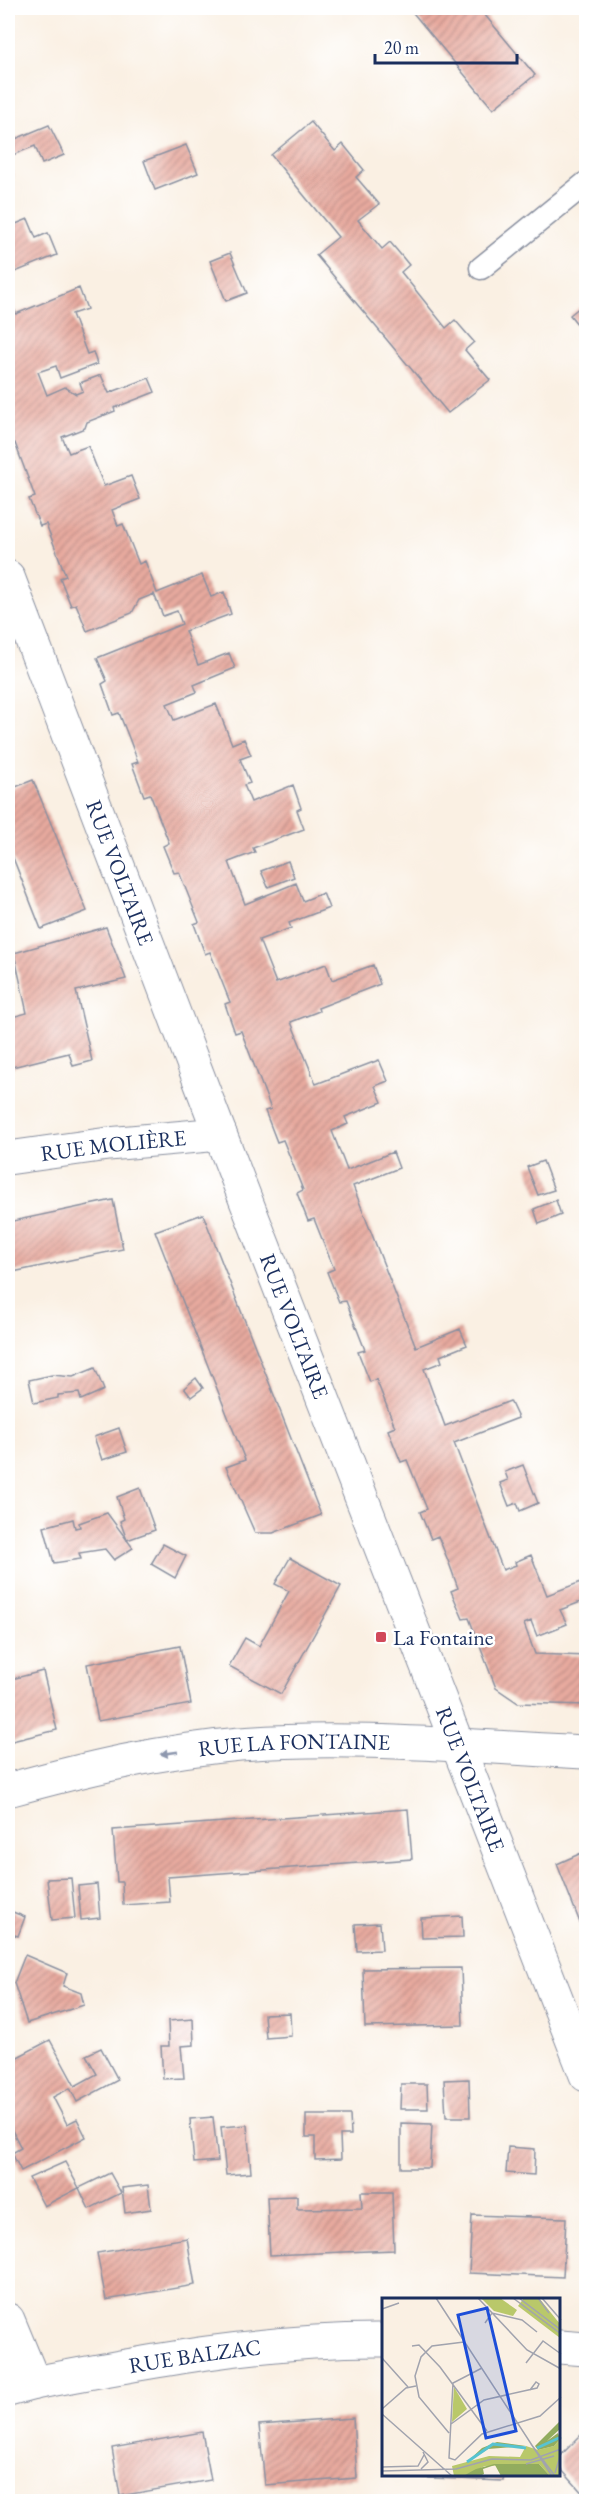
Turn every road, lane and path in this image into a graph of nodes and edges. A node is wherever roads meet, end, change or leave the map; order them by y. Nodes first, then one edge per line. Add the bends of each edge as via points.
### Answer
1 (586, 183) edge
2 (481, 268) dead end
3 (8, 577) edge
4 (220, 1134) junction
5 (8, 1158) edge
6 (458, 1746) junction
7 (586, 1752) edge
8 (8, 1790) edge
9 (586, 2075) edge
10 (8, 2320) edge
11 (382, 2340) edge
12 (561, 2347) edge
13 (586, 2349) edge
14 (21, 2386) edge

1 - 2 lane
3 - 4 street, RUE VOLTAIRE
4 - 5 street, RUE MOLIÈRE
4 - 6 street, RUE VOLTAIRE
6 - 7 street, RUE LA FONTAINE
6 -> 8 street, RUE LA FONTAINE via 314,1741 240,1744 124,1760
6 - 9 street, RUE VOLTAIRE
10 - 14 street
11 - 14 street, RUE BALZAC via 212,2351
12 - 13 street

